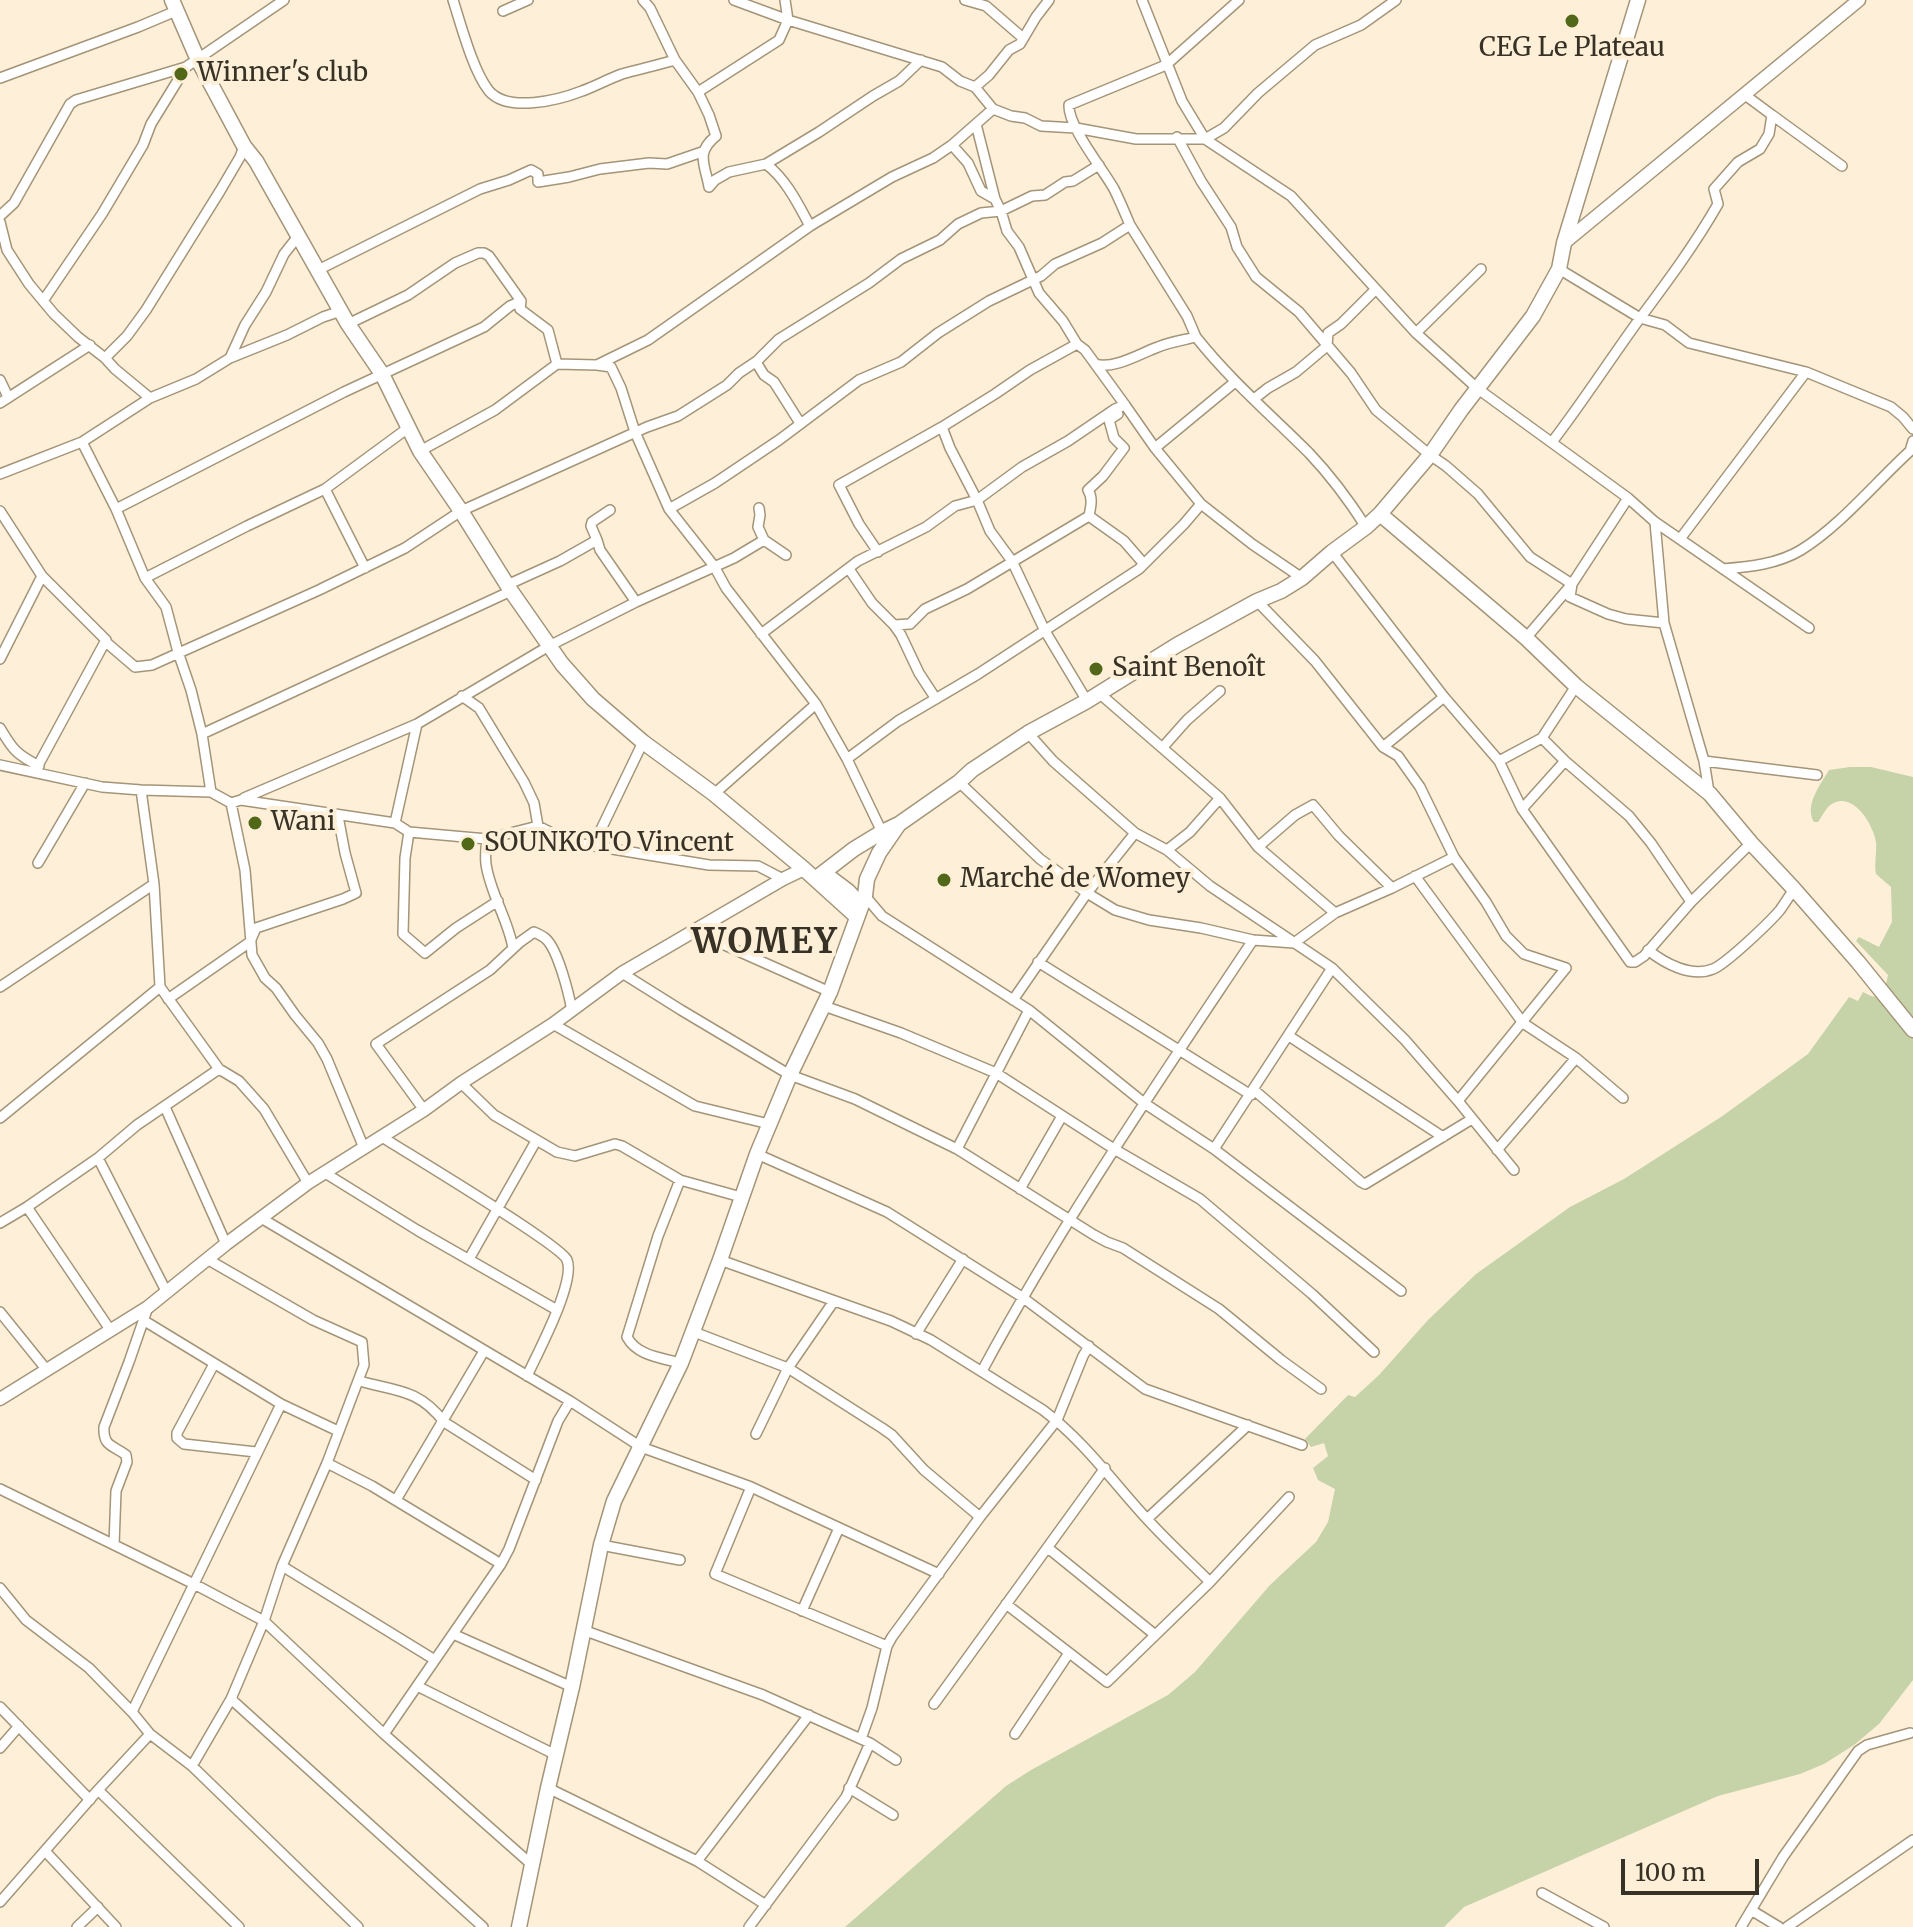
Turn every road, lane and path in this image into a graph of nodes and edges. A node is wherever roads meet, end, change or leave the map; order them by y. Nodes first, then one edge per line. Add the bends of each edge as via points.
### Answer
1 (284, 0) edge
2 (453, 0) edge
3 (528, 0) edge
4 (643, 0) edge
5 (734, 0) edge
6 (785, 0) edge
7 (965, 0) edge
8 (1049, 0) edge
9 (1142, 0) edge
10 (1239, 0) edge
11 (1396, 0) edge
12 (1638, 0) edge
13 (1859, 0) edge
14 (174, 5) edge
15 (503, 11) dead end
16 (788, 20) junction
17 (1023, 38) junction
18 (675, 60) junction
19 (921, 60) junction
20 (192, 63) junction
21 (1166, 65) junction
22 (0, 78) edge
23 (975, 87) junction
24 (698, 92) junction
25 (1745, 95) junction
26 (993, 109) junction
27 (1772, 115) junction
28 (976, 124) junction
29 (1076, 128) junction
30 (1177, 137) junction
31 (1205, 139) junction
32 (952, 145) junction
33 (244, 146) junction
34 (702, 152) junction
35 (766, 164) junction
36 (1099, 165) junction
37 (1842, 166) dead end
38 (995, 199) junction
39 (1001, 211) junction
40 (0, 216) edge
41 (0, 222) edge
42 (1130, 225) junction
43 (810, 226) junction
44 (299, 235) junction
45 (1564, 243) junction
46 (1481, 269) dead end
47 (1559, 269) junction
48 (318, 270) junction
49 (1033, 279) junction
50 (1376, 289) junction
51 (43, 301) junction
52 (521, 301) junction
53 (344, 317) junction
54 (1640, 318) junction
55 (1416, 333) junction
56 (1196, 337) junction
57 (1077, 344) junction
58 (90, 345) junction
59 (1327, 346) junction
60 (105, 358) junction
61 (230, 358) junction
62 (756, 362) junction
63 (557, 364) junction
64 (1095, 364) junction
65 (597, 365) junction
66 (1806, 372) junction
67 (382, 374) junction
68 (0, 380) edge
69 (1235, 382) junction
70 (1478, 389) junction
71 (150, 398) junction
72 (1254, 399) junction
73 (4, 400) edge
74 (1126, 406) junction
75 (800, 423) junction
76 (942, 427) junction
77 (408, 428) junction
78 (1913, 429) edge
79 (635, 432) junction
80 (1913, 441) edge
81 (82, 442) junction
82 (1552, 442) junction
83 (1155, 448) junction
84 (420, 451) junction
85 (1430, 455) junction
86 (0, 474) edge
87 (325, 489) junction
88 (1628, 498) junction
89 (977, 500) junction
90 (1201, 504) junction
91 (759, 508) dead end
92 (116, 509) junction
93 (669, 509) junction
94 (610, 510) dead end
95 (0, 511) edge
96 (461, 511) junction
97 (1380, 514) junction
98 (1089, 516) junction
99 (1655, 522) junction
100 (1366, 527) junction
101 (1680, 539) junction
102 (597, 540) junction
103 (764, 540) junction
104 (878, 552) junction
105 (1332, 552) junction
106 (786, 555) dead end
107 (1012, 561) junction
108 (1144, 564) junction
109 (714, 566) junction
110 (365, 568) junction
111 (849, 569) junction
112 (1723, 569) junction
113 (42, 576) junction
114 (145, 578) junction
115 (1302, 578) junction
116 (1572, 584) junction
117 (509, 588) junction
118 (1257, 601) junction
119 (636, 602) junction
120 (1664, 623) junction
121 (894, 625) junction
122 (1809, 628) dead end
123 (1045, 631) junction
124 (761, 634) junction
125 (1526, 638) junction
126 (106, 640) junction
127 (549, 646) junction
128 (178, 652) junction
129 (0, 659) edge
130 (1576, 686) junction
131 (1220, 691) dead end
132 (462, 696) junction
133 (1093, 697) junction
134 (1444, 697) junction
135 (936, 699) junction
136 (816, 704) junction
137 (417, 724) junction
138 (0, 728) edge
139 (1028, 733) junction
140 (202, 734) junction
141 (1542, 738) junction
142 (643, 742) junction
143 (1163, 747) junction
144 (1383, 747) junction
145 (847, 759) junction
146 (1499, 761) junction
147 (1565, 761) junction
148 (1704, 761) junction
149 (0, 765) edge
150 (37, 769) junction
151 (1817, 775) dead end
152 (959, 782) junction
153 (85, 783) junction
154 (141, 790) junction
155 (211, 792) junction
156 (714, 794) junction
157 (1710, 794) junction
158 (1220, 798) junction
159 (236, 802) junction
160 (1522, 809) junction
161 (338, 816) junction
162 (395, 823) junction
163 (899, 824) junction
164 (538, 826) junction
165 (409, 832) junction
166 (882, 832) junction
167 (1135, 833) junction
168 (487, 839) junction
169 (1751, 843) junction
170 (593, 846) junction
171 (1258, 847) junction
172 (1167, 850) junction
173 (1454, 857) junction
174 (38, 863) dead end
175 (815, 874) junction
176 (1415, 876) junction
177 (783, 879) junction
178 (154, 884) junction
179 (1392, 888) junction
180 (1794, 889) junction
181 (1087, 893) junction
182 (498, 901) junction
183 (1691, 902) junction
184 (861, 906) junction
185 (1335, 913) junction
186 (693, 931) junction
187 (1253, 940) junction
188 (250, 942) junction
189 (1294, 943) junction
190 (513, 948) junction
191 (1648, 950) junction
192 (1038, 962) junction
193 (1332, 968) junction
194 (622, 973) junction
195 (0, 987) edge
196 (160, 987) junction
197 (168, 999) junction
198 (827, 999) junction
199 (1013, 1000) junction
200 (1029, 1010) junction
201 (572, 1011) junction
202 (1523, 1023) junction
203 (553, 1024) junction
204 (1913, 1030) edge
205 (1289, 1036) junction
206 (1180, 1049) junction
207 (1576, 1058) junction
208 (219, 1069) junction
209 (996, 1073) junction
210 (790, 1075) junction
211 (461, 1083) junction
212 (1252, 1092) junction
213 (1623, 1098) dead end
214 (1458, 1101) junction
215 (1144, 1103) junction
216 (165, 1107) junction
217 (424, 1110) junction
218 (1062, 1116) junction
219 (0, 1118) edge
220 (1472, 1119) junction
221 (769, 1124) junction
222 (382, 1137) junction
223 (1443, 1137) junction
224 (536, 1141) junction
225 (364, 1148) junction
226 (957, 1149) junction
227 (1114, 1149) junction
228 (1214, 1149) junction
229 (1497, 1150) junction
230 (757, 1154) junction
231 (98, 1158) junction
232 (1514, 1170) dead end
233 (325, 1173) junction
234 (680, 1180) junction
235 (308, 1183) junction
236 (1020, 1189) junction
237 (741, 1197) junction
238 (27, 1207) junction
239 (497, 1210) junction
240 (261, 1218) junction
241 (1071, 1220) junction
242 (0, 1223) edge
243 (226, 1244) junction
244 (207, 1259) junction
245 (469, 1259) junction
246 (963, 1259) junction
247 (720, 1260) junction
248 (166, 1291) junction
249 (1401, 1291) dead end
250 (1022, 1297) junction
251 (834, 1301) junction
252 (557, 1310) junction
253 (0, 1312) edge
254 (145, 1314) junction
255 (111, 1331) junction
256 (694, 1332) junction
257 (916, 1334) junction
258 (1089, 1346) junction
259 (484, 1351) junction
260 (1374, 1352) dead end
261 (681, 1363) junction
262 (214, 1364) junction
263 (788, 1368) junction
264 (46, 1369) junction
265 (982, 1371) junction
266 (527, 1376) junction
267 (359, 1381) junction
268 (1321, 1389) dead end
269 (0, 1399) edge
270 (570, 1401) junction
271 (281, 1404) junction
272 (1057, 1420) junction
273 (444, 1422) junction
274 (1248, 1425) junction
275 (338, 1431) junction
276 (756, 1434) dead end
277 (1302, 1445) dead end
278 (641, 1447) junction
279 (256, 1452) junction
280 (327, 1463) junction
281 (1105, 1468) junction
282 (536, 1480) junction
283 (751, 1487) junction
284 (0, 1489) edge
285 (1289, 1497) dead end
286 (396, 1500) junction
287 (980, 1517) junction
288 (1147, 1519) junction
289 (839, 1528) junction
290 (114, 1545) junction
291 (601, 1545) junction
292 (1048, 1548) junction
293 (680, 1560) dead end
294 (501, 1564) junction
295 (282, 1566) junction
296 (939, 1574) junction
297 (1210, 1582) junction
298 (194, 1584) junction
299 (0, 1588) edge
300 (1006, 1604) junction
301 (802, 1611) junction
302 (264, 1621) junction
303 (583, 1630) junction
304 (453, 1634) junction
305 (1154, 1634) junction
306 (887, 1646) junction
307 (1069, 1653) junction
308 (435, 1660) junction
309 (417, 1686) junction
310 (572, 1687) junction
311 (231, 1699) junction
312 (934, 1704) dead end
313 (0, 1707) edge
314 (132, 1712) junction
315 (809, 1715) junction
316 (19, 1726) junction
317 (1910, 1733) dead end
318 (150, 1734) junction
319 (384, 1734) junction
320 (1015, 1734) dead end
321 (865, 1741) junction
322 (0, 1748) edge
323 (556, 1755) junction
324 (896, 1760) dead end
325 (192, 1766) junction
326 (548, 1788) junction
327 (849, 1788) junction
328 (98, 1790) junction
329 (90, 1800) junction
330 (893, 1815) dead end
331 (1913, 1840) edge
332 (45, 1851) junction
333 (697, 1861) junction
334 (531, 1864) junction
335 (1542, 1893) dead end
336 (0, 1902) edge
337 (766, 1905) junction
338 (98, 1907) junction
339 (1751, 1910) junction
340 (77, 1927) edge
341 (116, 1927) edge
342 (239, 1927) edge
343 (358, 1927) edge
344 (483, 1927) edge
345 (519, 1927) edge
346 (749, 1927) edge
347 (1604, 1927) edge
348 (1741, 1927) edge
349 (1779, 1927) edge
350 (1787, 1927) edge

1 - 20 street
2 - 18 street via 488,90 509,103 580,92
3 - 15 street
4 - 18 street
5 - 16 street
6 - 16 street
7 - 17 street via 986,6
8 - 17 street
9 - 21 street
10 - 21 street
11 - 31 street via 1361,25 1315,45
12 - 45 main road
13 - 25 street
14 - 20 main road
14 - 22 street via 138,27
16 - 19 street
16 - 24 street via 779,40
17 - 23 street
18 - 24 street
19 - 23 street
19 - 35 street via 899,81
20 - 33 main road
20 - 40 street via 70,104 14,203
20 - 51 street
21 - 29 street via 1069,105
21 - 31 street
23 - 26 street
24 - 34 street via 716,136
25 - 27 street
25 - 45 street
26 - 28 street
26 - 29 street via 1041,126
27 - 37 street
27 - 54 street via 1760,149 1738,162 1714,189 1718,204
28 - 32 street
28 - 38 street
29 - 30 street via 1136,139
29 - 36 street
30 - 31 street
30 - 59 street via 1256,277 1299,312
31 - 50 street via 1291,196
32 - 38 street via 981,191
32 - 43 street
33 - 44 main road
33 - 60 street via 146,310
34 - 35 street via 709,187 729,172
34 - 48 street via 667,164 600,169 538,182 538,174 531,170 480,189
35 - 43 street
36 - 39 street via 1045,195
36 - 42 street
38 - 39 street
39 - 49 street
39 - 62 street via 958,224 940,240 901,259 779,339
41 - 51 street via 7,250
42 - 49 street
42 - 56 street
43 - 65 street via 648,340
44 - 48 main road
44 - 61 street
45 - 47 main road
46 - 55 street
47 - 54 street
47 - 70 main road via 1533,316
48 - 53 main road
49 - 57 street
49 - 75 street via 938,333 901,362 859,380
50 - 55 street
50 - 59 street via 1328,333
51 - 58 street
52 - 53 street via 489,256 478,253 408,295
52 - 63 street via 520,309 548,330
52 - 67 street via 484,327
53 - 61 street via 323,317
53 - 67 main road
54 - 66 street via 1665,325 1689,343
54 - 82 street
55 - 70 street
56 - 64 street via 1103,367
56 - 69 street
57 - 64 street
57 - 76 street
58 - 60 street
58 - 73 street
59 - 72 street
59 - 85 street via 1376,410
60 - 71 street
61 - 71 street
62 - 75 street
62 - 79 street via 678,416
63 - 65 street
63 - 84 street via 495,410
64 - 74 street
65 - 79 street via 611,367
66 - 78 street via 1891,407
66 - 101 street
67 - 77 main road
67 - 92 street
68 - 73 street
69 - 72 street
69 - 83 street
70 - 82 street
70 - 85 main road
71 - 81 street
72 - 100 street via 1312,456
74 - 83 street
74 - 89 street
74 - 98 street via 1109,420 1114,438 1124,448 1088,490
75 - 93 street
76 - 89 street
76 - 104 street via 839,485
77 - 84 main road
77 - 87 street
79 - 93 street
79 - 96 street
80 - 112 street via 1910,451 1837,522 1799,551 1760,565
81 - 86 street
81 - 92 street
82 - 88 street
83 - 90 street
84 - 96 main road
85 - 97 main road
85 - 116 street via 1478,494 1530,557
87 - 110 street
87 - 114 street
88 - 99 street
88 - 116 street
89 - 104 street via 955,506
89 - 107 street via 990,531
90 - 108 street
90 - 115 street
91 - 103 street
92 - 114 street
93 - 109 street
94 - 102 street via 591,524
95 - 113 street
96 - 110 street
96 - 117 main road
97 - 100 main road
97 - 125 main road
98 - 107 street
98 - 108 street via 1124,541
99 - 101 street
99 - 120 street
100 - 105 main road
101 - 112 street
102 - 117 street
102 - 119 street
103 - 106 street
103 - 109 street
104 - 111 street
105 - 115 main road
105 - 134 street
107 - 121 street via 925,609 910,624
107 - 123 street
108 - 123 street
109 - 119 street
109 - 124 street
110 - 128 street
111 - 121 street
111 - 124 street
112 - 122 street
113 - 126 street
113 - 129 street
114 - 128 street via 166,607
115 - 118 main road
116 - 120 street via 1570,597 1608,614
116 - 125 street
117 - 127 main road
117 - 140 street
118 - 133 main road
118 - 144 street via 1315,661
119 - 127 street
120 - 148 street
121 - 135 street
123 - 133 street
123 - 135 street
124 - 136 street
125 - 130 main road
126 - 128 street via 135,667
126 - 150 street
127 - 132 street
127 - 142 main road via 593,699
128 - 140 street
130 - 141 street
130 - 157 main road
131 - 143 street
132 - 137 street
132 - 164 street via 479,708 524,782
133 - 139 main road
133 - 143 street
134 - 144 street
134 - 146 street
135 - 145 street
136 - 145 street
136 - 156 street
137 - 159 street
137 - 162 street
138 - 150 street via 12,748
139 - 152 main road
139 - 167 street
140 - 155 street
141 - 146 street
141 - 147 street
142 - 156 main road
142 - 170 street
143 - 158 street
144 - 173 street via 1398,756 1420,787
145 - 166 street
146 - 160 street
147 - 160 street
147 - 183 street via 1629,816
148 - 151 street
148 - 157 street
149 - 150 street
150 - 153 street
152 - 163 main road
152 - 181 street via 1040,859
153 - 154 street
153 - 174 street
154 - 155 street
154 - 178 street
155 - 159 street
156 - 175 main road
157 - 169 main road
158 - 171 street
158 - 172 street
159 - 161 street
159 - 188 street
160 - 191 street via 1630,962
161 - 162 street
161 - 188 street via 356,893 256,928
162 - 165 street
163 - 166 main road
163 - 184 main road via 879,853
164 - 168 street
164 - 170 street via 570,842
165 - 168 street
165 - 182 street via 403,934 425,953
166 - 175 main road
167 - 172 street
167 - 181 street
168 - 182 street via 486,863
169 - 180 main road
169 - 183 street
170 - 177 street via 709,865 758,866
171 - 179 street via 1313,805
171 - 185 street
172 - 189 street
173 - 176 street
173 - 202 street via 1515,948 1566,968
175 - 177 street
175 - 184 main road via 848,891
176 - 179 street
176 - 202 street
177 - 186 street
178 - 195 street
178 - 196 street
179 - 185 street
180 - 191 street via 1779,911 1713,969 1682,969
180 - 204 main road
181 - 187 street via 1115,910 1149,920
181 - 192 street
182 - 190 street
183 - 191 street
184 - 198 main road
184 - 199 street
185 - 189 street
186 - 194 street
186 - 198 street
187 - 189 street
187 - 206 street
188 - 197 street
188 - 225 street via 265,978 323,1051
189 - 193 street
190 - 201 street via 534,932 547,939
190 - 217 street via 490,970 376,1044
192 - 199 street
192 - 206 street
193 - 205 street
193 - 214 street
194 - 201 street
194 - 210 street
196 - 197 street
196 - 219 street
197 - 208 street
198 - 209 street
198 - 210 main road
199 - 200 street
200 - 209 street
200 - 215 street
201 - 203 street
202 - 207 street
202 - 214 street
203 - 211 street
203 - 221 street via 695,1106
205 - 212 street
205 - 223 street
206 - 212 street
206 - 215 street
207 - 213 street
207 - 229 street
208 - 216 street
208 - 235 street via 239,1081 264,1109
209 - 218 street
209 - 226 street
210 - 221 main road
210 - 226 street via 855,1099
211 - 217 street
211 - 224 street via 494,1115
212 - 223 street via 1365,1184
212 - 228 street
214 - 220 street
215 - 227 street
215 - 228 street
216 - 231 street
216 - 243 street
217 - 222 street
218 - 227 street
218 - 236 street
220 - 223 street
220 - 229 street
221 - 230 main road
222 - 225 street
222 - 239 street
224 - 234 street via 575,1156 615,1144
224 - 239 street
225 - 233 street
226 - 236 street
227 - 241 street
227 - 260 street via 1200,1199
228 - 249 street
229 - 232 street
230 - 237 main road
230 - 246 street via 887,1212
231 - 238 street
231 - 248 street
233 - 235 street
233 - 245 street
234 - 237 street
234 - 261 street via 627,1337 641,1351
235 - 240 street
236 - 241 street
237 - 247 main road
238 - 242 street
238 - 255 street
239 - 245 street
239 - 252 street via 567,1260
240 - 243 street
240 - 259 street
241 - 250 street
241 - 268 street via 1219,1309
243 - 244 street
244 - 248 street
244 - 267 street via 362,1342
245 - 252 street
246 - 250 street
246 - 257 street
247 - 251 street
247 - 256 main road
248 - 254 street
250 - 258 street
250 - 265 street
251 - 257 street
251 - 263 street
252 - 266 street
253 - 264 street
254 - 255 street
254 - 262 street
254 - 290 street via 104,1427 106,1442 126,1455 127,1462 116,1491
255 - 264 street
256 - 261 main road
256 - 263 street
257 - 265 street
258 - 272 street
258 - 274 street via 1145,1389
259 - 266 street
259 - 273 street
261 - 278 main road
262 - 271 street
262 - 279 street via 177,1438 184,1444
263 - 276 street
263 - 287 street via 892,1435
264 - 269 street
265 - 272 street
266 - 270 street
267 - 273 street via 402,1390 433,1408
267 - 275 street
270 - 278 street
270 - 282 street
271 - 275 street
271 - 279 street
272 - 281 street
272 - 287 street
273 - 282 street
273 - 286 street
274 - 277 street
274 - 288 street
275 - 280 street
278 - 283 street
278 - 291 main road via 614,1501
279 - 298 street
280 - 286 street
280 - 295 street
281 - 288 street
281 - 292 street
282 - 294 street
283 - 289 street
283 - 301 street via 715,1574
284 - 290 street
285 - 297 street
286 - 294 street
287 - 296 street
288 - 297 street
289 - 296 street
289 - 301 street
290 - 298 street
291 - 293 street
291 - 303 main road
292 - 300 street
292 - 305 street
294 - 304 street
295 - 302 street
295 - 308 street
296 - 306 street
297 - 305 street
298 - 302 street
298 - 314 street
299 - 314 street via 26,1620 89,1668
300 - 307 street
300 - 312 street
301 - 306 street
302 - 311 street
302 - 319 street
303 - 310 main road
303 - 315 street
304 - 308 street
304 - 310 street
305 - 307 street via 1107,1682
306 - 321 street
307 - 320 street
308 - 309 street
309 - 319 street
309 - 323 street
310 - 323 main road
311 - 325 street
311 - 344 street
313 - 316 street
314 - 318 street
315 - 321 street
315 - 333 street
316 - 322 street
316 - 329 street
317 - 339 street via 1858,1751
318 - 325 street
318 - 328 street
319 - 334 street
321 - 324 street
321 - 327 street
323 - 326 main road
325 - 343 street
326 - 333 street
326 - 334 main road
327 - 330 street
327 - 337 street
328 - 329 street
328 - 342 street
329 - 332 street
331 - 350 street
332 - 336 street
332 - 338 street
333 - 337 street
334 - 345 main road
335 - 347 street
337 - 346 street
338 - 340 street
338 - 341 street
339 - 348 street
339 - 349 street

